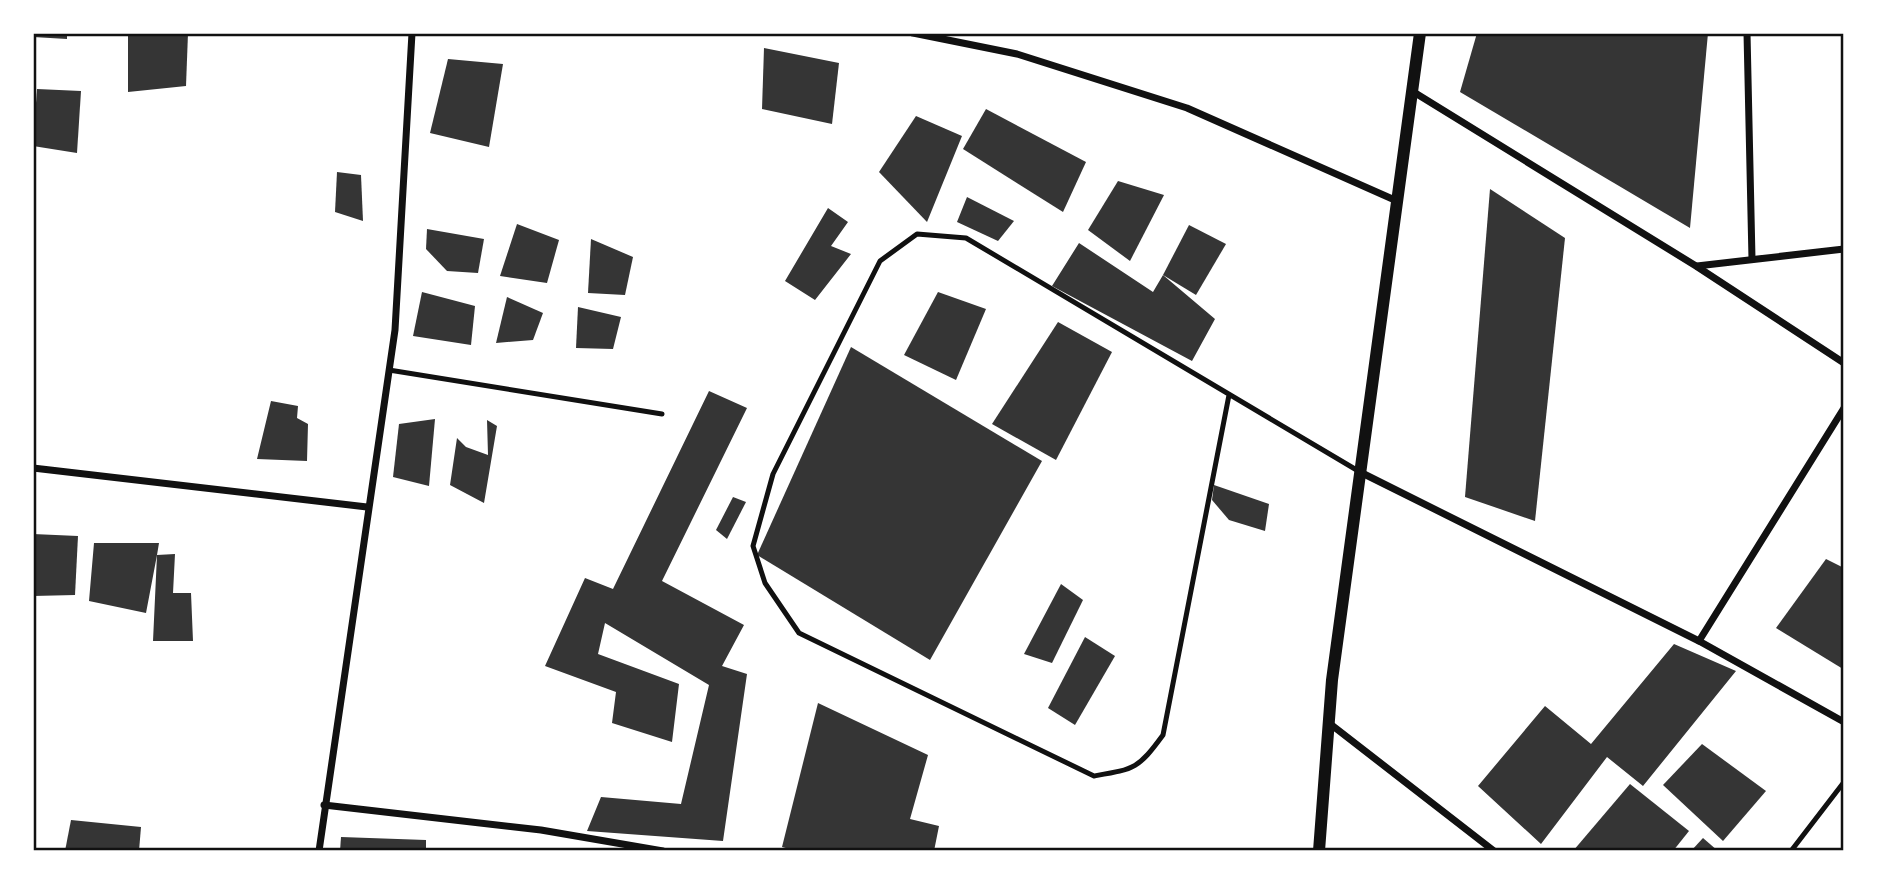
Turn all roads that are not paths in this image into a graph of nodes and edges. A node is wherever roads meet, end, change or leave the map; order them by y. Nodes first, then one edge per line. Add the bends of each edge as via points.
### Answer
1 (412, 33) edge
2 (913, 33) edge
3 (1420, 33) edge
4 (1747, 33) edge
5 (1412, 90) junction
6 (1397, 201) junction
7 (1844, 249) edge
8 (1752, 259) junction
9 (1696, 267) junction
10 (1844, 363) edge
11 (389, 370) junction
12 (1229, 395) junction
13 (1844, 408) edge
14 (662, 414) dead end
15 (33, 468) edge
16 (1360, 472) junction
17 (368, 507) junction
18 (1699, 641) junction
19 (1844, 722) edge
20 (1328, 723) junction
21 (1844, 782) edge
22 (324, 805) junction
23 (319, 851) edge
24 (663, 851) edge
25 (1319, 851) edge
26 (1494, 851) edge
27 (1791, 851) edge

1 - 11 street
2 - 6 street via 1017,54 1187,108
3 - 5 street
4 - 8 street
5 - 6 street
5 - 9 street
6 - 16 street
7 - 8 street
8 - 9 street
9 - 10 street
11 - 14 lane
11 - 17 street
12 - 12 lane via 1163,735 1143,763 1127,771 1094,776 799,633 765,583 752,546 773,474 880,261 917,234 967,238
12 - 16 lane
13 - 18 street
15 - 17 street
16 - 18 street
16 - 20 street
17 - 22 street
18 - 19 street
20 - 25 street
20 - 26 street
21 - 27 lane
22 - 23 street
22 - 24 street via 541,830

